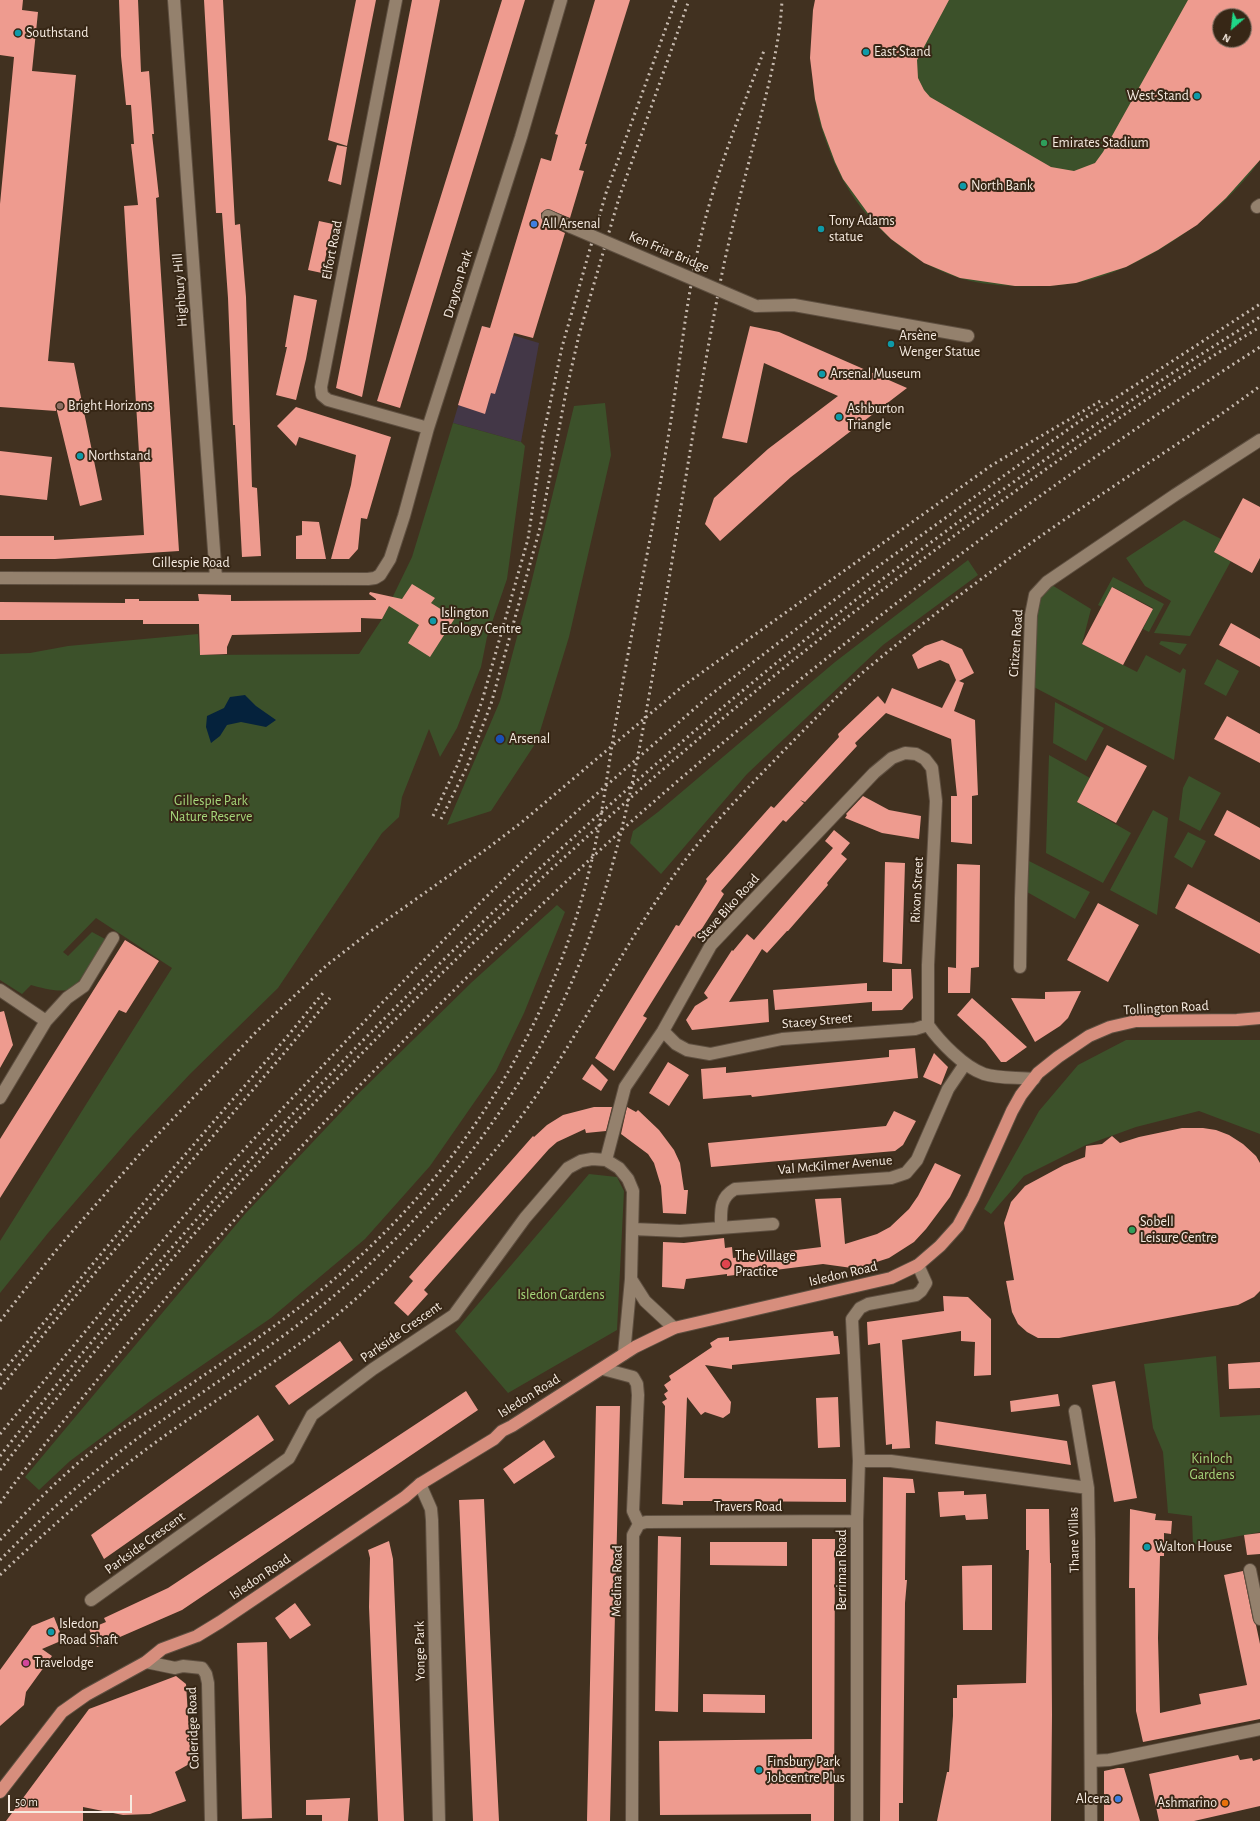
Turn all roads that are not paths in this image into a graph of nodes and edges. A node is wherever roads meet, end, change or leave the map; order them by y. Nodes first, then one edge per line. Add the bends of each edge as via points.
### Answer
1 (174, 0) edge
2 (396, 0) edge
3 (561, 0) edge
4 (548, 216) dead end
5 (968, 336) dead end
6 (428, 428) junction
7 (1260, 440) edge
8 (380, 575) joint
9 (0, 578) edge
10 (216, 578) junction
11 (924, 759) joint
12 (113, 938) dead end
13 (1020, 967) dead end
14 (0, 990) edge
15 (1260, 1018) edge
16 (46, 1021) junction
17 (928, 1025) junction
18 (663, 1031) junction
19 (1058, 1057) joint
20 (965, 1064) junction
21 (1034, 1078) junction
22 (0, 1098) edge
23 (606, 1160) junction
24 (773, 1224) dead end
25 (721, 1228) junction
26 (633, 1229) junction
27 (918, 1265) junction
28 (631, 1279) junction
29 (674, 1328) junction
30 (624, 1354) junction
31 (603, 1368) junction
32 (1075, 1411) dead end
33 (859, 1461) junction
34 (420, 1484) junction
35 (1088, 1488) junction
36 (857, 1521) junction
37 (639, 1524) junction
38 (1250, 1570) dead end
39 (91, 1600) dead end
40 (1260, 1619) edge
41 (146, 1662) junction
42 (1260, 1729) edge
43 (1091, 1761) junction
44 (0, 1792) edge
45 (211, 1821) edge
46 (439, 1821) edge
47 (632, 1821) edge
48 (857, 1821) edge
49 (1091, 1821) edge

1 - 10 street, Highbury Hill
2 - 6 street, Elfort Road via 321,387 322,396 328,400
3 - 6 street, Drayton Park via 521,137
4 - 5 street, Ken Friar Bridge, bridge via 756,306 794,305
6 - 8 street, Drayton Park via 390,559
7 - 13 street, Citizen Road via 1047,582 1036,595 1031,615
8 - 10 street, Gillespie Road via 368,579
9 - 10 street, Gillespie Road
11 - 17 street, Rixon Street via 932,768 936,800 928,965
11 - 18 street, Steve Biko Road via 916,754 905,753 892,758 874,773 711,945
12 - 16 street via 84,986 67,998
14 - 16 street
15 - 19 highway, Tollington Road via 1129,1022 1089,1036
16 - 22 street
17 - 18 street, Stacey Street via 782,1039 710,1054 687,1050 676,1044
17 - 20 street
18 - 23 street, Steve Biko Road via 625,1087
19 - 21 highway, Isledon Road
20 - 21 street via 984,1074
20 - 25 street, Val McKilmer Avenue via 948,1088 917,1160 906,1173 891,1178 735,1189 723,1199
21 - 27 highway, Isledon Road via 1012,1111 958,1226
23 - 26 street via 628,1178 633,1191
23 - 39 street, Parkside Crescent via 581,1161 568,1168 525,1218 454,1315 373,1369 312,1416 289,1458
24 - 25 street
25 - 26 street via 680,1231
26 - 28 street
27 - 29 highway, Isledon Road via 892,1278
27 - 33 street, Berriman Road via 926,1283 921,1291 908,1297 868,1304 860,1308 852,1319
28 - 29 street via 645,1301
28 - 30 street
29 - 30 highway, Isledon Road
30 - 31 highway, Isledon Road
31 - 34 highway, Isledon Road
31 - 37 street via 633,1376 637,1384 633,1511
32 - 35 street
33 - 35 street, Thane Villas via 891,1461
33 - 36 street, Berriman Road
34 - 41 highway, Isledon Road via 405,1497 220,1622 197,1636 162,1649
34 - 46 street, Yonge Park via 431,1509 432,1520
35 - 43 street, Thane Villas
36 - 37 street, Travers Road
36 - 48 street, Berriman Road
37 - 47 street, Medina Road via 633,1535
38 - 40 street
41 - 44 highway, Isledon Road via 86,1695 62,1712
41 - 45 street, Coleridge Road via 175,1668 202,1668 206,1674
42 - 43 street via 1109,1760
43 - 49 street, Thane Villas

